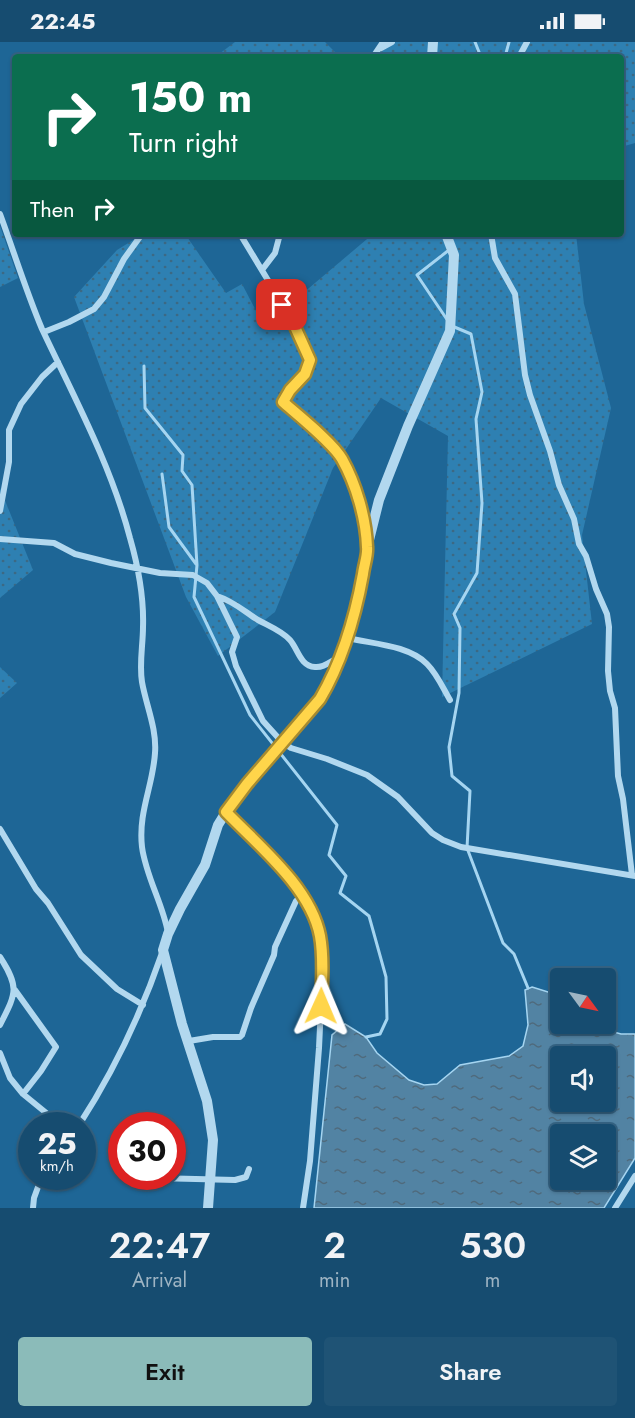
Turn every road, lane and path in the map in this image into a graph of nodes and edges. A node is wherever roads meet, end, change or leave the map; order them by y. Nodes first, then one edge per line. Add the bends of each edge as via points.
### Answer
1 (392, 42) edge
2 (381, 45) edge
3 (0, 214) edge
4 (140, 237) edge
5 (242, 237) edge
6 (279, 237) edge
7 (447, 237) edge
8 (492, 237) edge
9 (262, 270) junction
10 (44, 332) junction
11 (58, 362) junction
12 (0, 511) edge
13 (0, 539) edge
14 (367, 548) junction
15 (137, 567) junction
16 (217, 596) junction
17 (348, 638) junction
18 (341, 657) junction
19 (450, 700) dead end
20 (282, 742) junction
21 (226, 812) junction
22 (0, 829) edge
23 (634, 876) edge
24 (303, 894) junction
25 (168, 934) junction
26 (163, 950) junction
27 (0, 957) edge
28 (15, 990) junction
29 (143, 1005) junction
30 (0, 1025) edge
31 (189, 1041) junction
32 (0, 1053) edge
33 (23, 1094) junction
34 (45, 1112) edge
35 (88, 1112) edge
36 (249, 1169) dead end
37 (635, 1176) edge
38 (186, 1179) edge
39 (210, 1180) junction
40 (37, 1190) edge
41 (32, 1207) edge
42 (208, 1208) edge
43 (303, 1208) edge
44 (615, 1208) edge

1 - 2 street
3 - 10 street
4 - 10 street via 94,309
5 - 9 street
6 - 9 street via 275,253
7 - 14 street via 454,255 450,331 379,500
8 - 23 street via 495,258 515,294 530,395 574,519 579,544 607,614 618,776
9 - 14 street via 310,360 305,374 283,402 341,457 362,516
10 - 11 street
11 - 12 street via 21,404 9,430 9,462
11 - 15 street via 103,459
13 - 15 street via 54,543 75,554
14 - 17 street
15 - 16 street via 193,575 207,583
15 - 25 street via 144,625 142,680 155,737 153,770 143,808 142,847
16 - 18 street via 281,632 313,668
16 - 20 street via 237,638 232,652 236,666 263,721
17 - 18 street
17 - 19 street via 414,654 436,675
18 - 20 street via 320,699
20 - 21 street
20 - 23 street via 366,775 398,797 432,833 451,844
21 - 24 street
21 - 25 street via 206,865
22 - 29 street via 81,955 117,989
24 - 31 street via 275,947 242,1035
24 - 43 street via 320,937 322,985
25 - 26 street
26 - 29 street
26 - 31 street
27 - 28 street via 13,976
28 - 30 street
28 - 33 street via 57,1047
29 - 35 street
31 - 39 street via 211,1123
32 - 33 street via 10,1078
33 - 34 street
36 - 39 street via 246,1177
37 - 44 street
38 - 39 street
39 - 42 street
40 - 41 street

